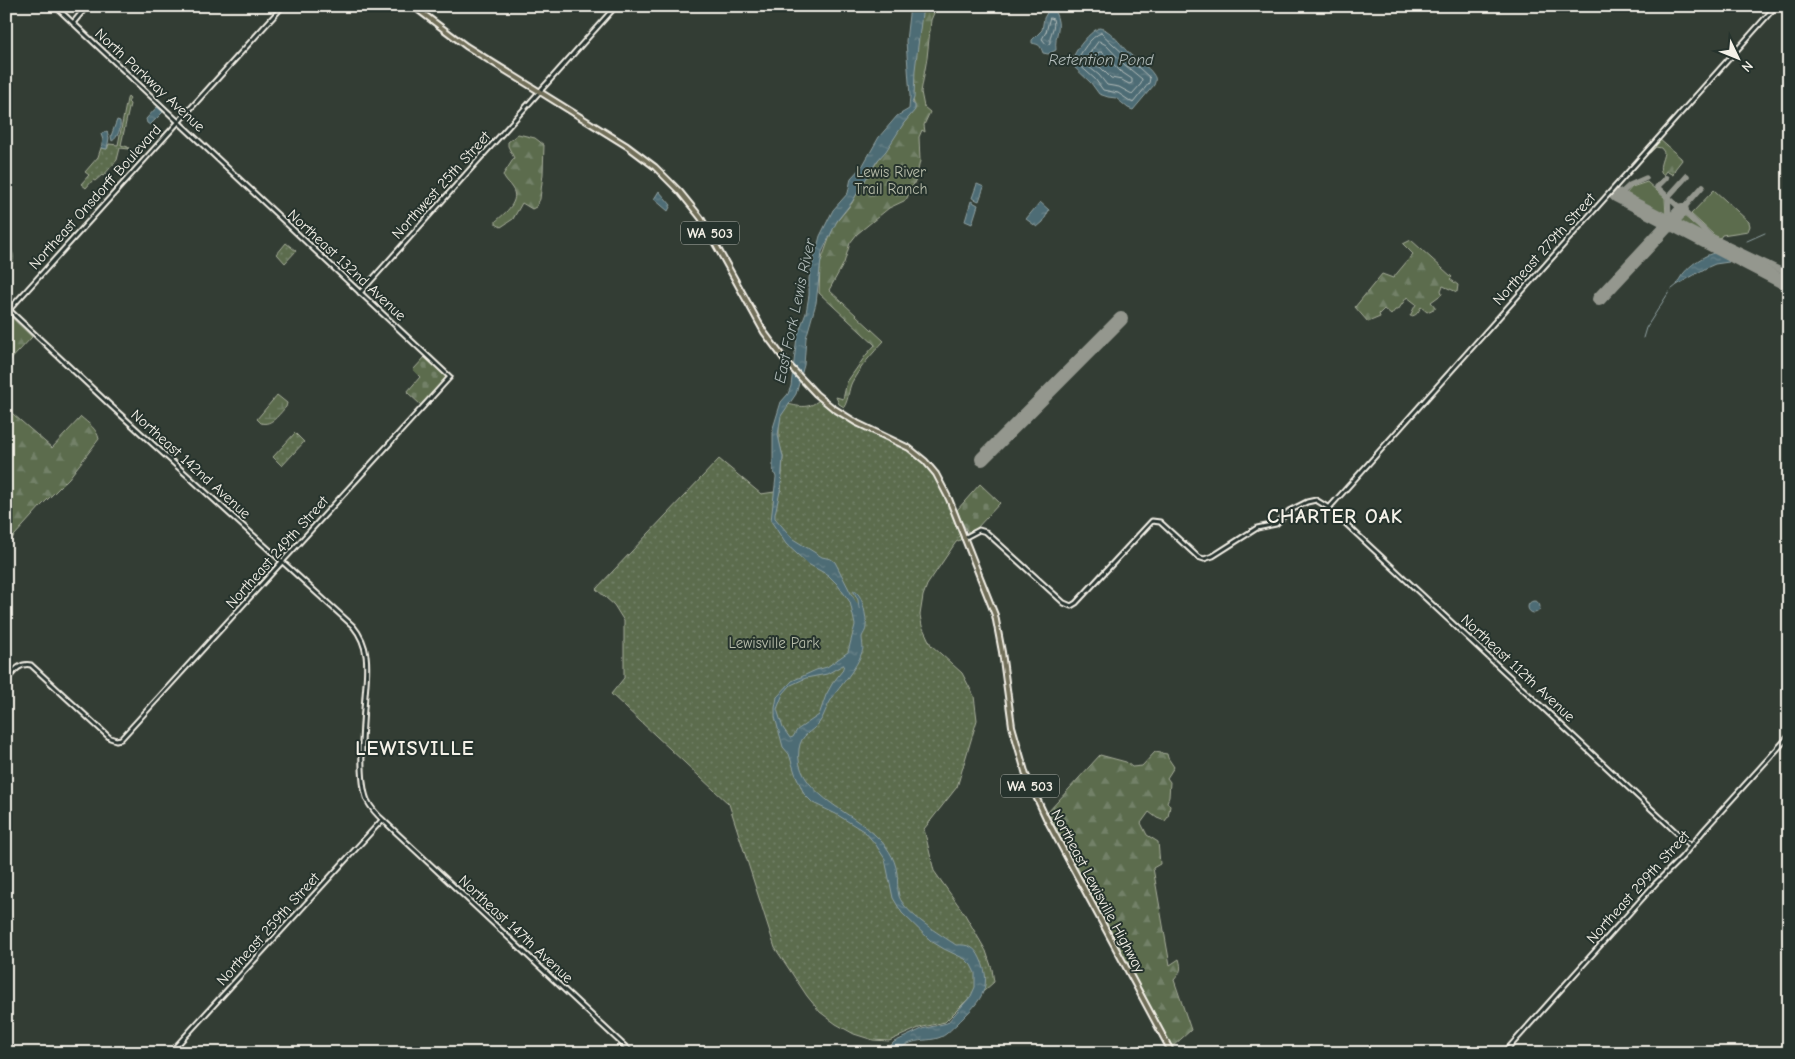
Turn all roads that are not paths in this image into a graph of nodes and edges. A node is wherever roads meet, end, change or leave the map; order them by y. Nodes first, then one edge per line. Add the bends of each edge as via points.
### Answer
1 (55, 6) edge
2 (87, 6) edge
3 (283, 6) edge
4 (413, 6) edge
5 (616, 6) edge
6 (1776, 6) edge
7 (73, 23) junction
8 (539, 92) junction
9 (179, 122) junction
10 (229, 170) joint
11 (360, 293) junction
12 (7, 308) edge
13 (450, 377) joint
14 (1330, 508) junction
15 (964, 538) junction
16 (283, 562) junction
17 (359, 634) joint
18 (6, 681) edge
19 (1789, 736) edge
20 (382, 820) junction
21 (1691, 846) junction
22 (170, 1053) edge
23 (632, 1053) edge
24 (1172, 1053) edge
25 (1504, 1053) edge

1 - 7 street, North Parkway Avenue
2 - 7 street
3 - 9 street, Northeast Onsdorff Boulevard
4 - 8 main road, WA 503 via 466,46
5 - 8 street, Northwest 25th Street
6 - 14 street, Northeast 279th Street
7 - 9 street, North Parkway Avenue
8 - 11 street, Northwest 25th Street
8 - 15 main road, Northeast Lewisville Highway / WA 503 via 632,150 680,192 706,225 764,332 786,363 821,399 841,414 904,445 925,462 941,481
9 - 10 street, North Parkway Avenue
9 - 12 street, Northeast Onsdorff Boulevard
10 - 11 street, Northeast 132nd Avenue
11 - 13 street, Northeast 132nd Avenue
12 - 16 street, Northeast 142nd Avenue
13 - 16 street, Northeast 249th Street
14 - 15 street via 1316,500 1307,502 1289,511 1276,524 1257,528 1204,559 1155,520 1073,606 1064,603 986,532 980,530
14 - 21 street, Northeast 112th Avenue
15 - 24 main road, Northeast Lewisville Highway / WA 503 via 997,624 1012,726 1023,769 1040,807
16 - 17 street, Northeast 142nd Avenue
16 - 18 street, Northeast 249th Street via 119,740 110,738 34,668 25,664
17 - 20 street, Northeast 147th Avenue via 368,665 362,729 364,786 367,800
19 - 21 street, Northeast 299th Street
20 - 22 street, Northeast 259th Street
20 - 23 street, Northeast 147th Avenue
21 - 25 street, Northeast 299th Street

